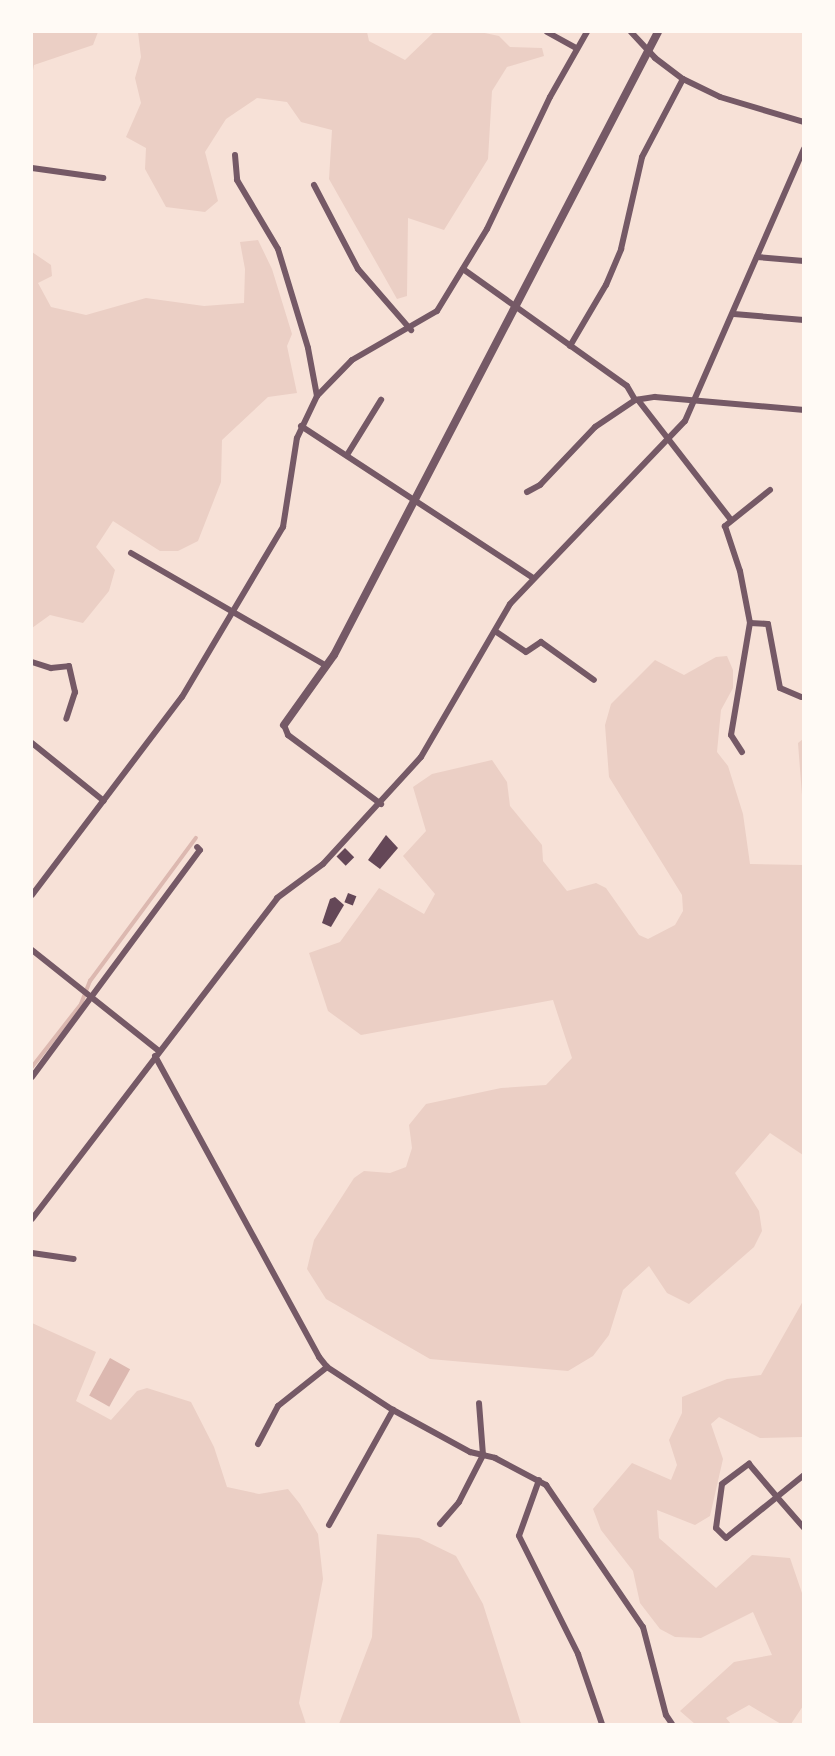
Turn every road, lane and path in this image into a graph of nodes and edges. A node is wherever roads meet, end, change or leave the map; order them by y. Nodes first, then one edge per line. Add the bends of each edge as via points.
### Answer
1 (547, 32) edge
2 (587, 32) edge
3 (631, 32) edge
4 (658, 32) edge
5 (576, 48) junction
6 (648, 51) junction
7 (683, 79) junction
8 (804, 122) edge
9 (804, 149) edge
10 (235, 155) dead end
11 (32, 168) edge
12 (104, 178) dead end
13 (314, 184) dead end
14 (757, 257) junction
15 (804, 261) edge
16 (463, 269) junction
17 (515, 309) junction
18 (734, 314) junction
19 (804, 320) edge
20 (411, 330) junction
21 (570, 346) junction
22 (317, 396) junction
23 (381, 400) dead end
24 (637, 400) junction
25 (697, 401) junction
26 (804, 410) edge
27 (301, 426) junction
28 (669, 439) junction
29 (347, 455) junction
30 (770, 490) dead end
31 (527, 492) dead end
32 (415, 498) junction
33 (731, 520) junction
34 (130, 553) dead end
35 (533, 578) junction
36 (231, 614) junction
37 (750, 623) junction
38 (495, 631) junction
39 (32, 662) edge
40 (327, 666) junction
41 (594, 680) dead end
42 (801, 696) dead end
43 (66, 719) dead end
44 (284, 725) joint
45 (32, 743) edge
46 (742, 752) dead end
47 (104, 801) junction
48 (381, 804) junction
49 (197, 847) dead end
50 (32, 895) edge
51 (32, 950) edge
52 (88, 995) junction
53 (157, 1054) junction
54 (32, 1077) edge
55 (32, 1219) edge
56 (32, 1253) edge
57 (75, 1259) dead end
58 (327, 1367) junction
59 (479, 1403) dead end
60 (393, 1410) junction
61 (258, 1444) dead end
62 (483, 1455) junction
63 (804, 1475) edge
64 (539, 1480) junction
65 (777, 1497) junction
66 (440, 1524) dead end
67 (329, 1525) dead end
68 (804, 1528) edge
69 (602, 1725) edge
70 (672, 1725) edge

1 - 5 street
2 - 5 street
3 - 6 street
4 - 6 street
5 - 16 street via 487,229
6 - 7 street
6 - 17 street
7 - 8 street via 720,97
7 - 21 street via 642,157 621,249 606,285
9 - 14 street
10 - 22 street via 237,180 278,249 308,348
11 - 12 street
13 - 20 street via 358,268
14 - 15 street
14 - 18 street
16 - 17 street
16 - 20 street via 437,311
17 - 21 street
17 - 32 street
18 - 19 street
18 - 25 street
20 - 22 street via 352,360
21 - 24 street via 627,386
22 - 27 street
23 - 29 street
24 - 25 street
24 - 28 street
24 - 31 street via 595,427 540,485
25 - 26 street
25 - 28 street
27 - 29 street
27 - 36 street via 283,527
28 - 33 street
28 - 35 street
29 - 32 street
30 - 33 street
32 - 35 street
32 - 40 street
33 - 37 street via 725,526 740,571
34 - 36 street
35 - 38 street
36 - 40 street
36 - 47 street via 182,697
37 - 42 street via 768,624 780,688
37 - 46 street via 731,735
38 - 41 street via 526,652 541,642
38 - 48 street via 421,757
39 - 43 street via 51,668 69,666 75,692
40 - 44 street
44 - 48 street via 288,735
45 - 47 street
47 - 50 street
48 - 53 street via 323,864 277,898
49 - 52 street via 200,850
51 - 52 street
52 - 53 street
52 - 54 street
53 - 55 street
53 - 58 street via 312,1347
56 - 57 street
58 - 60 street
58 - 61 street via 278,1406
59 - 62 street
60 - 62 street
60 - 67 street
62 - 64 street
62 - 66 street via 463,1495
63 - 65 street
64 - 69 street via 519,1536 578,1654
64 - 70 street via 643,1627 666,1716
65 - 65 street via 749,1464 722,1484 716,1528 726,1538
65 - 68 street

